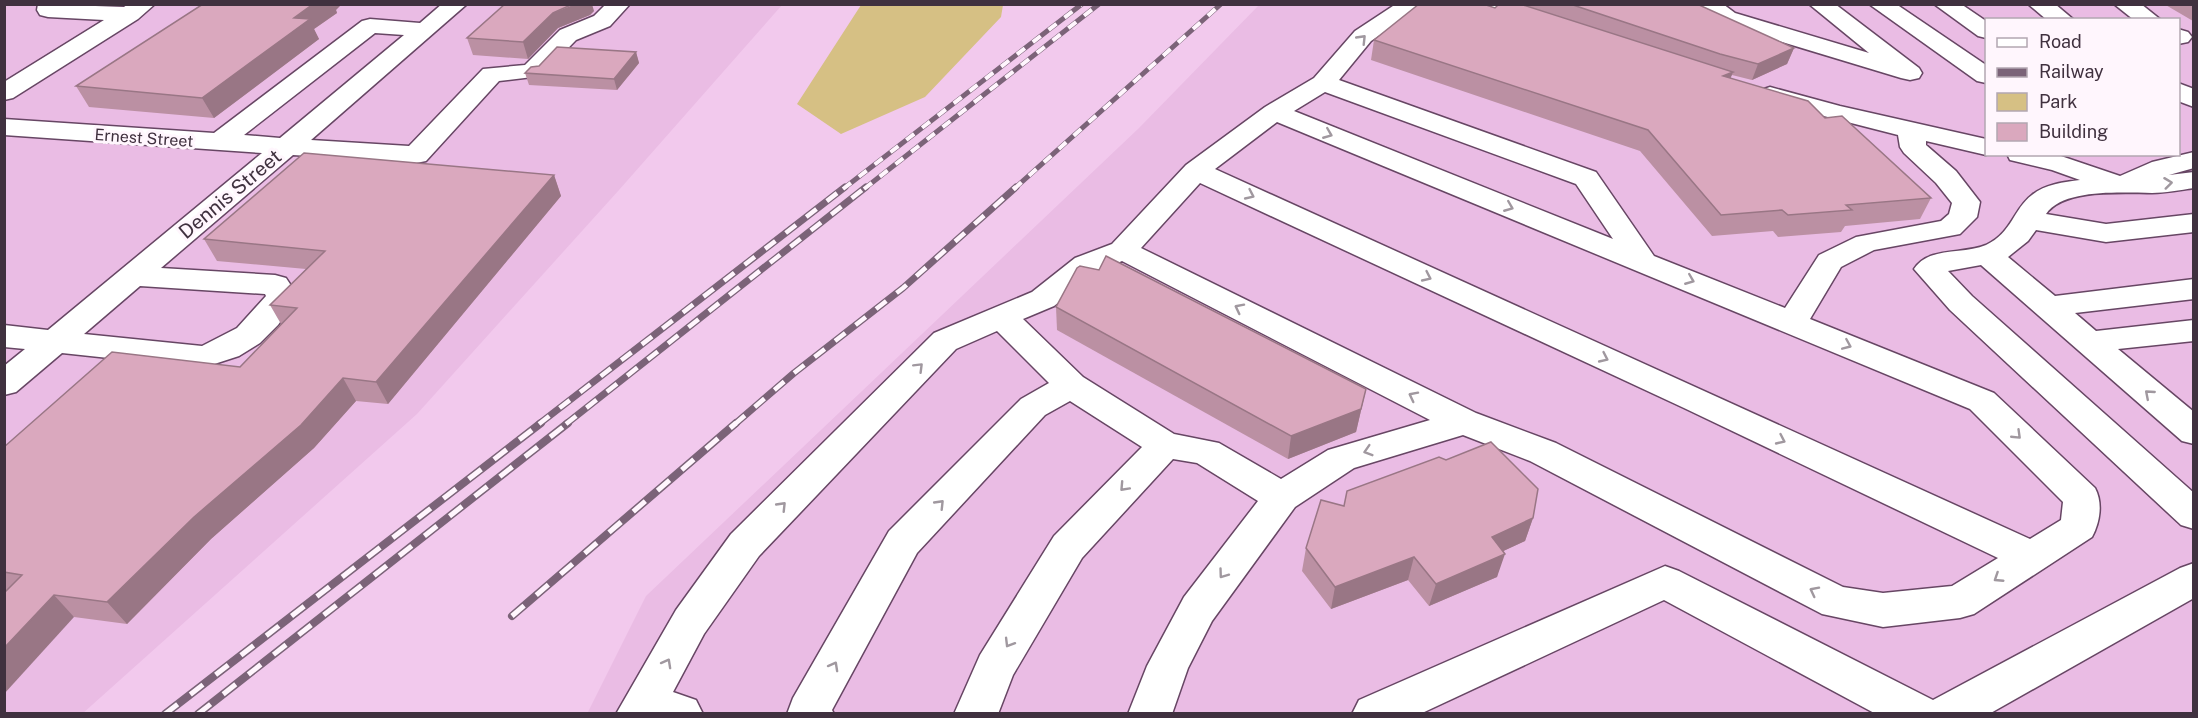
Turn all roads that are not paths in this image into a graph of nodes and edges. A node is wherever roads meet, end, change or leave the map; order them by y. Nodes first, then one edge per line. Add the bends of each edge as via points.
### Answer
1 (49, 4) edge
2 (456, 4) edge
3 (619, 4) edge
4 (1417, 4) edge
5 (1484, 4) edge
6 (1707, 4) edge
7 (1734, 4) edge
8 (1880, 4) edge
9 (1945, 4) edge
10 (2039, 4) edge
11 (2125, 4) edge
12 (1811, 8) edge
13 (137, 9) edge
14 (374, 16) edge
15 (2060, 18) edge
16 (2147, 18) edge
17 (1771, 20) junction
18 (1563, 29) edge
19 (425, 30) junction
20 (1985, 30) edge
21 (1867, 60) junction
22 (1985, 75) edge
23 (1323, 83) junction
24 (1748, 89) edge
25 (2180, 92) edge
26 (4, 93) edge
27 (2193, 100) edge
28 (1274, 112) junction
29 (4, 127) edge
30 (1911, 130) junction
31 (218, 143) junction
32 (285, 147) junction
33 (1985, 147) edge
34 (2028, 156) edge
35 (2193, 160) edge
36 (1197, 171) junction
37 (2193, 180) edge
38 (2126, 183) junction
39 (2028, 220) junction
40 (2193, 223) edge
41 (1123, 250) junction
42 (1986, 255) junction
43 (1643, 262) junction
44 (132, 276) junction
45 (2193, 289) edge
46 (2047, 307) junction
47 (1002, 317) junction
48 (1792, 322) junction
49 (2193, 330) edge
50 (4, 336) edge
51 (56, 341) junction
52 (2089, 342) junction
53 (4, 384) edge
54 (1071, 385) junction
55 (1464, 422) junction
56 (2193, 432) edge
57 (1164, 445) junction
58 (1282, 497) junction
59 (2193, 515) edge
60 (2032, 557) junction
61 (2193, 579) edge
62 (655, 710) edge
63 (808, 713) edge
64 (976, 714) edge
65 (1150, 714) edge
66 (1374, 714) edge
67 (1918, 714) edge
68 (1948, 714) edge

1 - 13 street via 48,10
2 - 19 street, Dennis Street
3 - 32 street, Ernest Street via 602,21 568,35 532,71 492,74 416,155
23 -> 4 street via 1363,36
5 - 18 street
6 - 17 street via 1727,18
7 - 17 street
8 - 22 street
9 - 20 street
10 - 15 street
11 - 16 street
12 - 21 street
12 - 21 street via 1910,73
13 - 26 street
14 - 19 street
14 - 31 street
17 - 21 street via 1820,46
19 - 32 street, Dennis Street
23 - 28 street
23 - 43 street via 1586,178
24 - 30 street
25 - 27 street
28 - 36 street
28 -> 43 street
29 - 31 street, Ernest Street
30 - 33 street
30 - 48 street via 1913,147 1966,202 1963,217 1950,228 1866,243 1830,261
31 - 32 street, Ernest Street
32 - 44 street, Dennis Street
34 - 38 street
35 - 38 street
36 - 41 street
36 -> 60 street
38 -> 37 street via 2152,185
38 - 39 street via 2064,190 2041,201
39 - 40 street via 2106,233
39 - 42 street via 2018,235
41 - 47 street via 1086,265 1043,299
55 -> 41 street
42 - 46 street
42 - 59 street via 1942,262 1929,269
43 -> 48 street
44 - 51 street, Dennis Street
44 - 51 street via 275,285 282,296 271,315 240,342 202,357
45 - 46 street
46 - 52 street
47 - 54 street
62 -> 47 street via 690,622 745,545 945,341
48 -> 60 street via 1982,401 2074,490 2082,498 2079,527
49 - 52 street
50 - 51 street
51 - 53 street, Dennis Street
56 -> 52 street
54 - 57 street
63 -> 54 street via 903,542 1033,407
55 -> 58 street via 1341,459
60 -> 55 street via 1960,602 1883,610 1836,602 1544,452
57 - 58 street via 1206,452
57 -> 64 street via 1068,547 995,668
58 -> 65 street via 1198,609 1168,666
61 - 68 street
66 - 67 street via 1665,582

